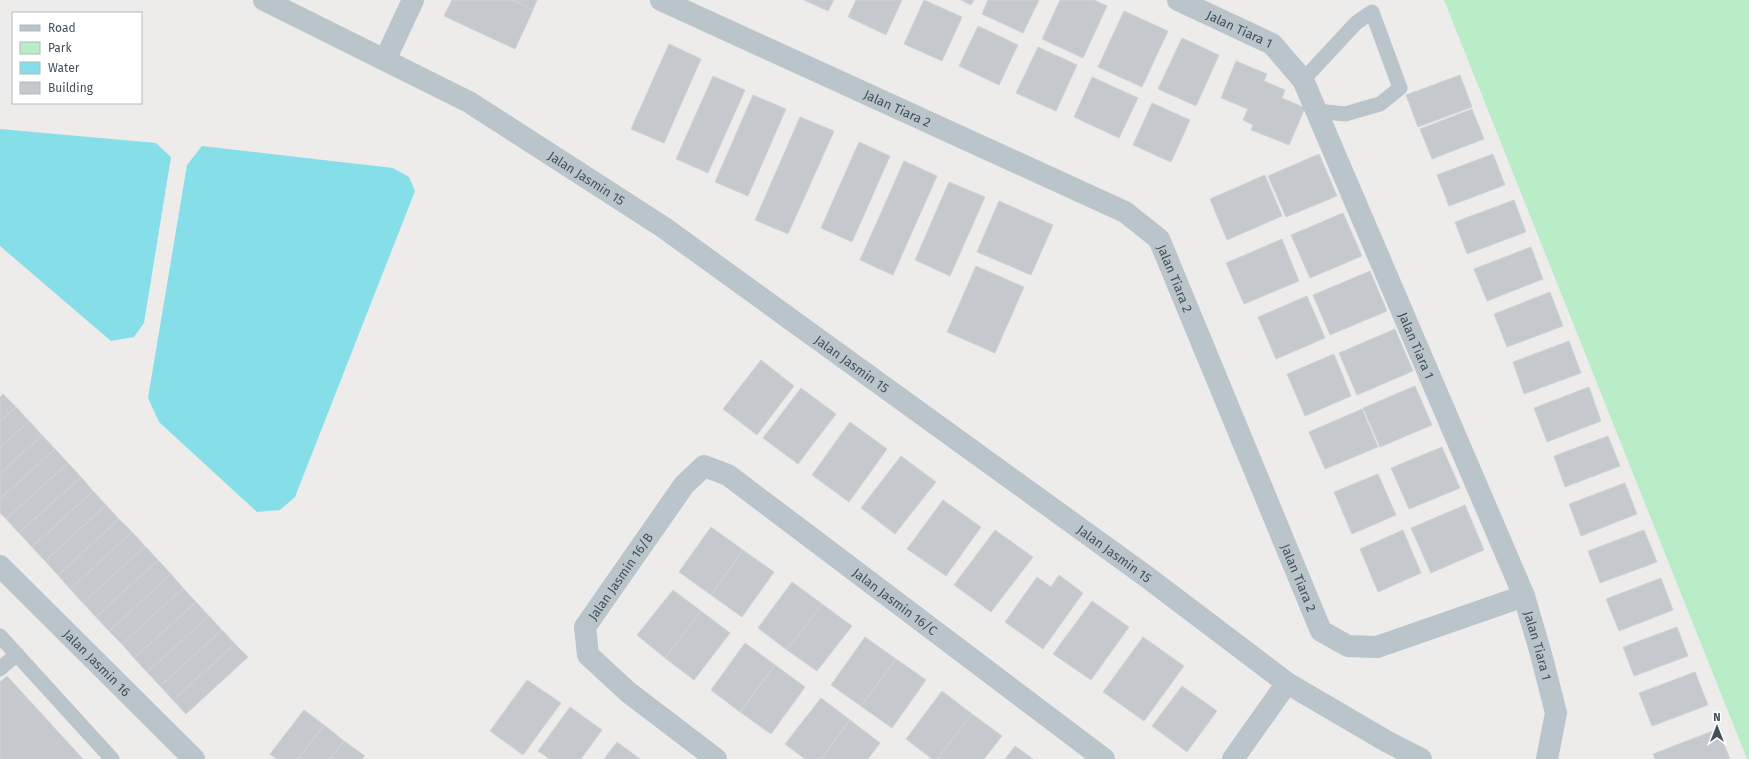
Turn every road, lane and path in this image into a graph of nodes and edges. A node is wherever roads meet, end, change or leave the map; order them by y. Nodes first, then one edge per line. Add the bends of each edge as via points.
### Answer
1 (264, 0) edge
2 (413, 0) edge
3 (661, 0) edge
4 (1178, 0) edge
5 (385, 60) junction
6 (1303, 80) junction
7 (1317, 111) junction
8 (684, 485) joint
9 (0, 566) edge
10 (1524, 596) junction
11 (0, 636) edge
12 (17, 654) junction
13 (0, 669) edge
14 (1287, 683) junction
15 (112, 759) edge
16 (194, 759) edge
17 (716, 759) edge
18 (1104, 759) edge
19 (1233, 759) edge
20 (1421, 759) edge
21 (1547, 759) edge

1 - 5 street, Jalan Jasmin 15
2 - 5 street
3 - 10 street, Jalan Tiara 2 via 1125,212 1159,239 1321,631 1348,646 1377,647
4 - 6 street, Jalan Tiara 1 via 1272,44
5 - 14 street, Jalan Jasmin 15 via 469,102 663,228 1147,577
6 - 7 street, Jalan Tiara 1
6 - 7 lane via 1356,23 1372,12 1400,88 1380,104 1345,114
7 - 10 street, Jalan Tiara 1
8 - 17 street, Jalan Jasmin 16/B via 585,627 588,655 628,692
8 - 18 street, Jalan Jasmin 16/C via 704,466 728,475
9 - 16 street, Jalan Jasmin 16
10 - 21 street, Jalan Tiara 1 via 1542,654 1556,713
11 - 12 lane
12 - 13 lane
12 - 15 lane
14 - 19 street
14 - 20 street, Jalan Jasmin 15

